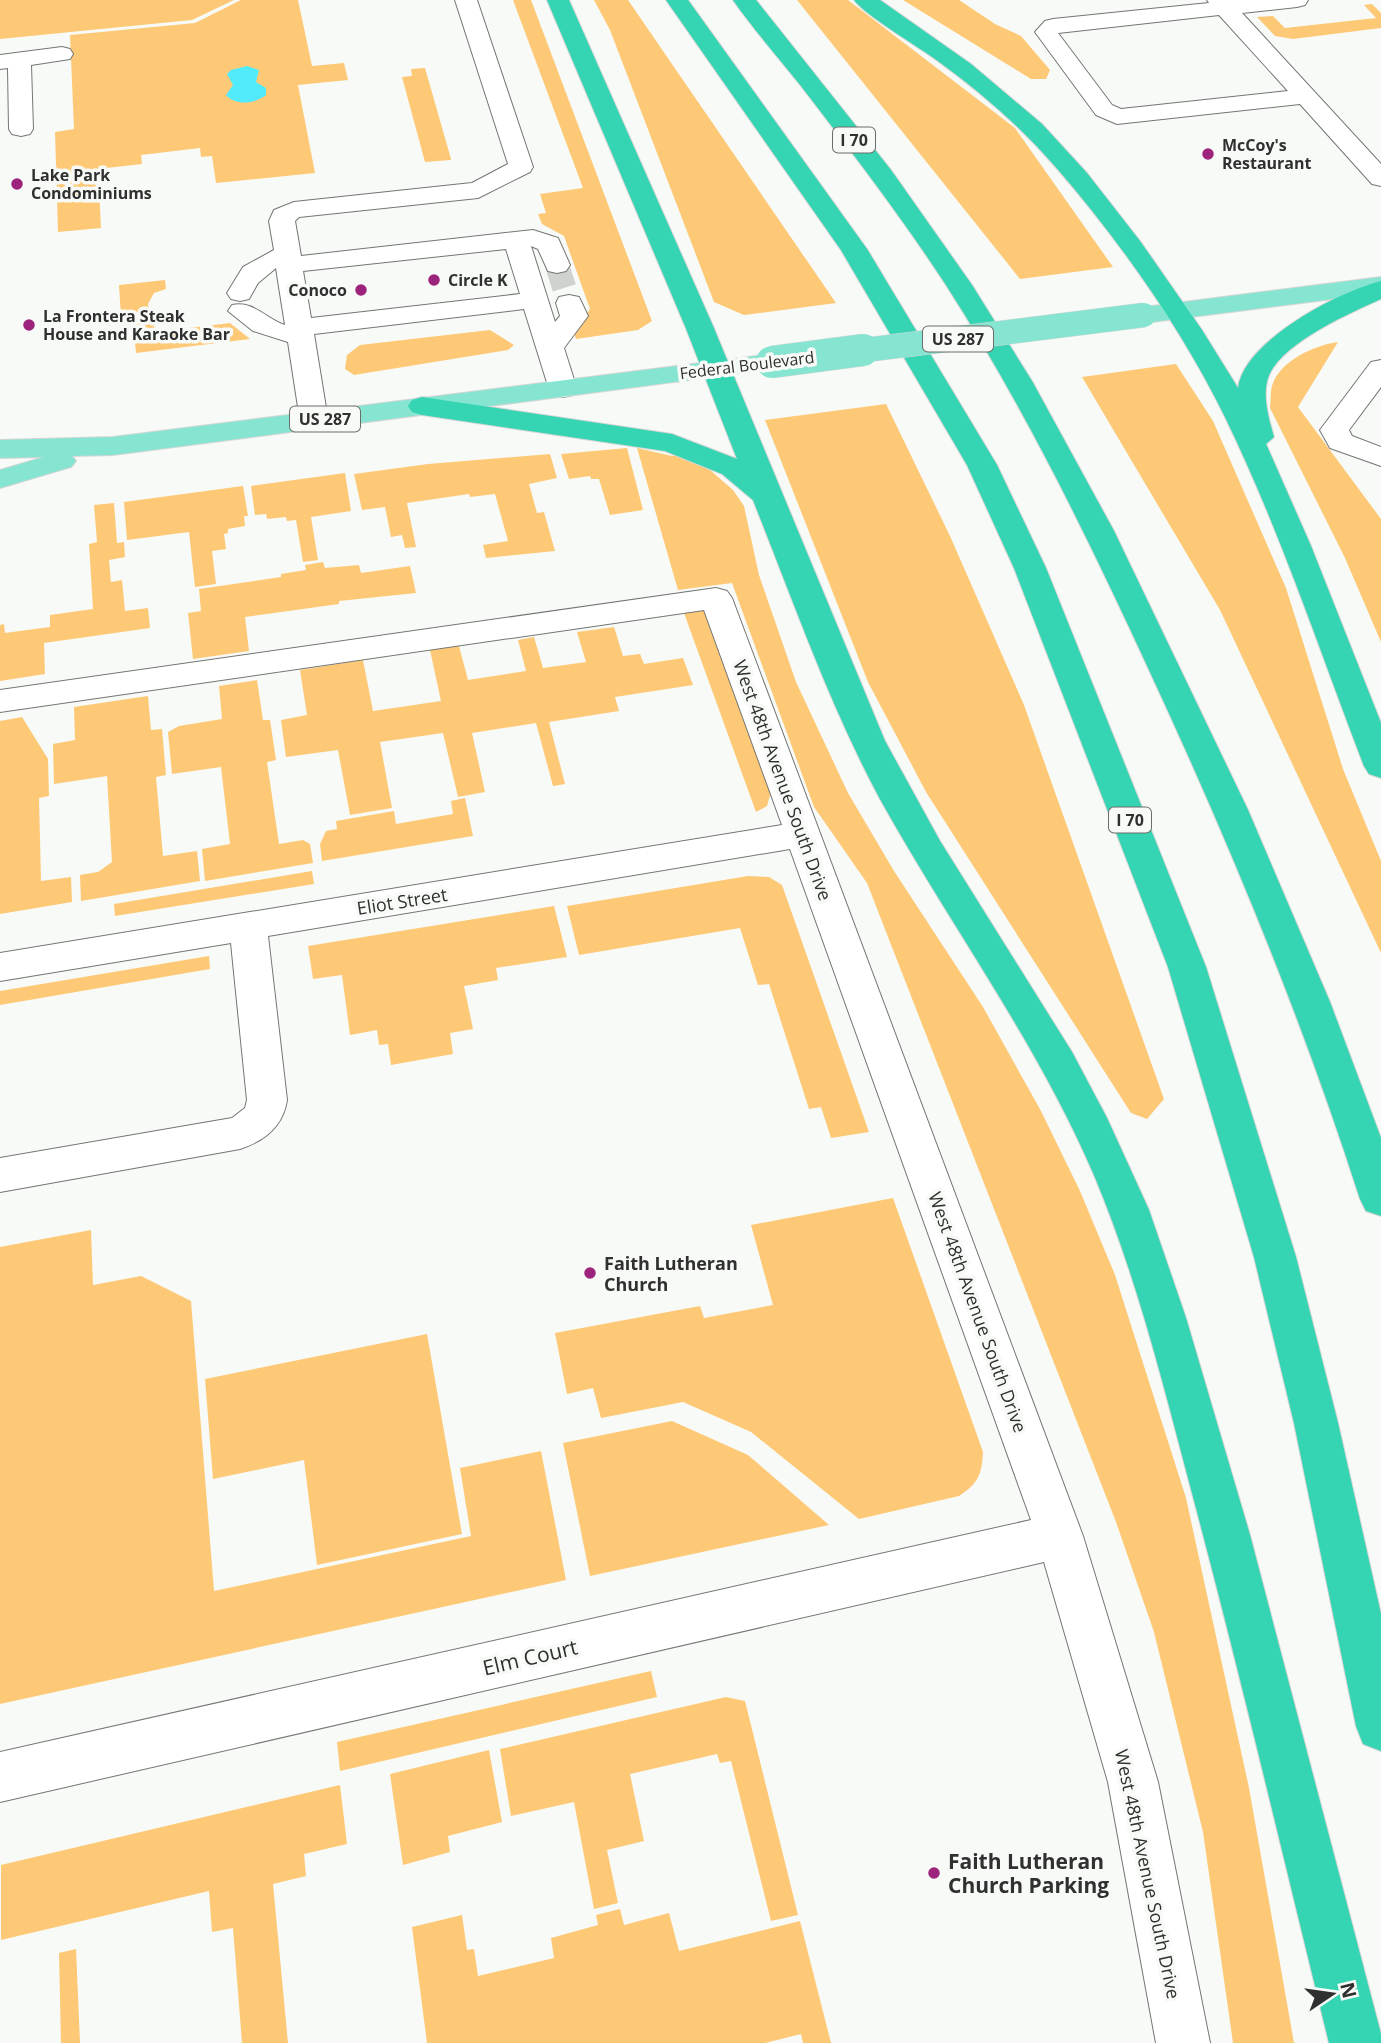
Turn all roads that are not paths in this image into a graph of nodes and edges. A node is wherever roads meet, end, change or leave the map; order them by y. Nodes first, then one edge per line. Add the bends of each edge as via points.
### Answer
1 (466, 0) edge
2 (558, 0) edge
3 (677, 0) edge
4 (744, 0) edge
5 (865, 0) edge
6 (1297, 0) edge
7 (1221, 4) edge
8 (1126, 9) edge
9 (62, 54) dead end
10 (10, 61) edge
11 (1306, 96) junction
12 (21, 129) dead end
13 (1381, 179) edge
14 (516, 240) junction
15 (288, 260) junction
16 (557, 265) tunnel mouth
17 (1381, 287) edge
18 (535, 300) junction
19 (569, 303) tunnel mouth
20 (1176, 311) junction
21 (300, 332) junction
22 (550, 347) junction
23 (1381, 368) edge
24 (716, 369) junction
25 (563, 389) junction
26 (422, 406) junction
27 (314, 420) junction
28 (113, 446) junction
29 (0, 449) edge
30 (1381, 457) edge
31 (1267, 476) junction
32 (0, 479) edge
33 (766, 496) junction
34 (0, 701) edge
35 (1381, 766) edge
36 (803, 834) junction
37 (248, 926) junction
38 (0, 967) edge
39 (0, 1175) edge
40 (1381, 1199) edge
41 (1060, 1536) junction
42 (1381, 1726) edge
43 (0, 1777) edge
44 (1183, 2043) edge
45 (1356, 2043) edge

1 - 15 street via 521,167 478,190 290,211 282,221
2 - 24 highway
3 - 42 highway, I 70 via 854,249 982,465 1031,568 1195,994 1275,1257
4 - 40 highway, I 70 via 921,230 985,326 1059,454 1222,790 1290,949
5 - 20 highway via 930,44 1037,132 1109,218
6 - 7 street
7 - 8 street
7 - 11 street
8 - 11 street via 1053,26 1046,32 1112,115 1129,117
9 - 10 street
10 - 12 street
11 - 13 street
14 - 15 street
14 - 16 street via 546,241
14 - 18 street
15 - 21 street
15 - 21 street via 255,270 243,283 241,302 256,324
17 - 20 main road, Federal Boulevard / US 287
17 - 31 highway via 1289,339 1264,359 1253,378 1253,406
18 - 21 street
18 - 22 street
19 - 22 street via 574,316
20 - 24 main road, Federal Boulevard / US 287, bridge
20 - 31 highway via 1228,397
21 - 27 street
22 - 25 street
23 - 30 street via 1334,430 1346,446
24 - 25 main road, Federal Boulevard / US 287
24 - 33 highway
25 - 26 main road, Federal Boulevard / US 287
26 - 27 main road, Federal Boulevard / US 287
26 - 33 highway via 672,443 732,468
27 - 28 main road, Federal Boulevard / US 287
28 - 29 main road, Federal Boulevard / US 287
28 - 32 main road, Federal Boulevard / US 287
31 - 35 highway
33 - 45 highway via 882,770 1048,1042 1115,1179 1172,1342 1231,1550
34 - 36 street, West 48th Avenue South Drive via 716,598
36 - 37 street, Eliot Street
36 - 41 street, West 48th Avenue South Drive
37 - 38 street, Eliot Street
37 - 39 street via 267,1100 260,1119 240,1133
41 - 43 street, Elm Court
41 - 44 street, West 48th Avenue South Drive via 1133,1782

